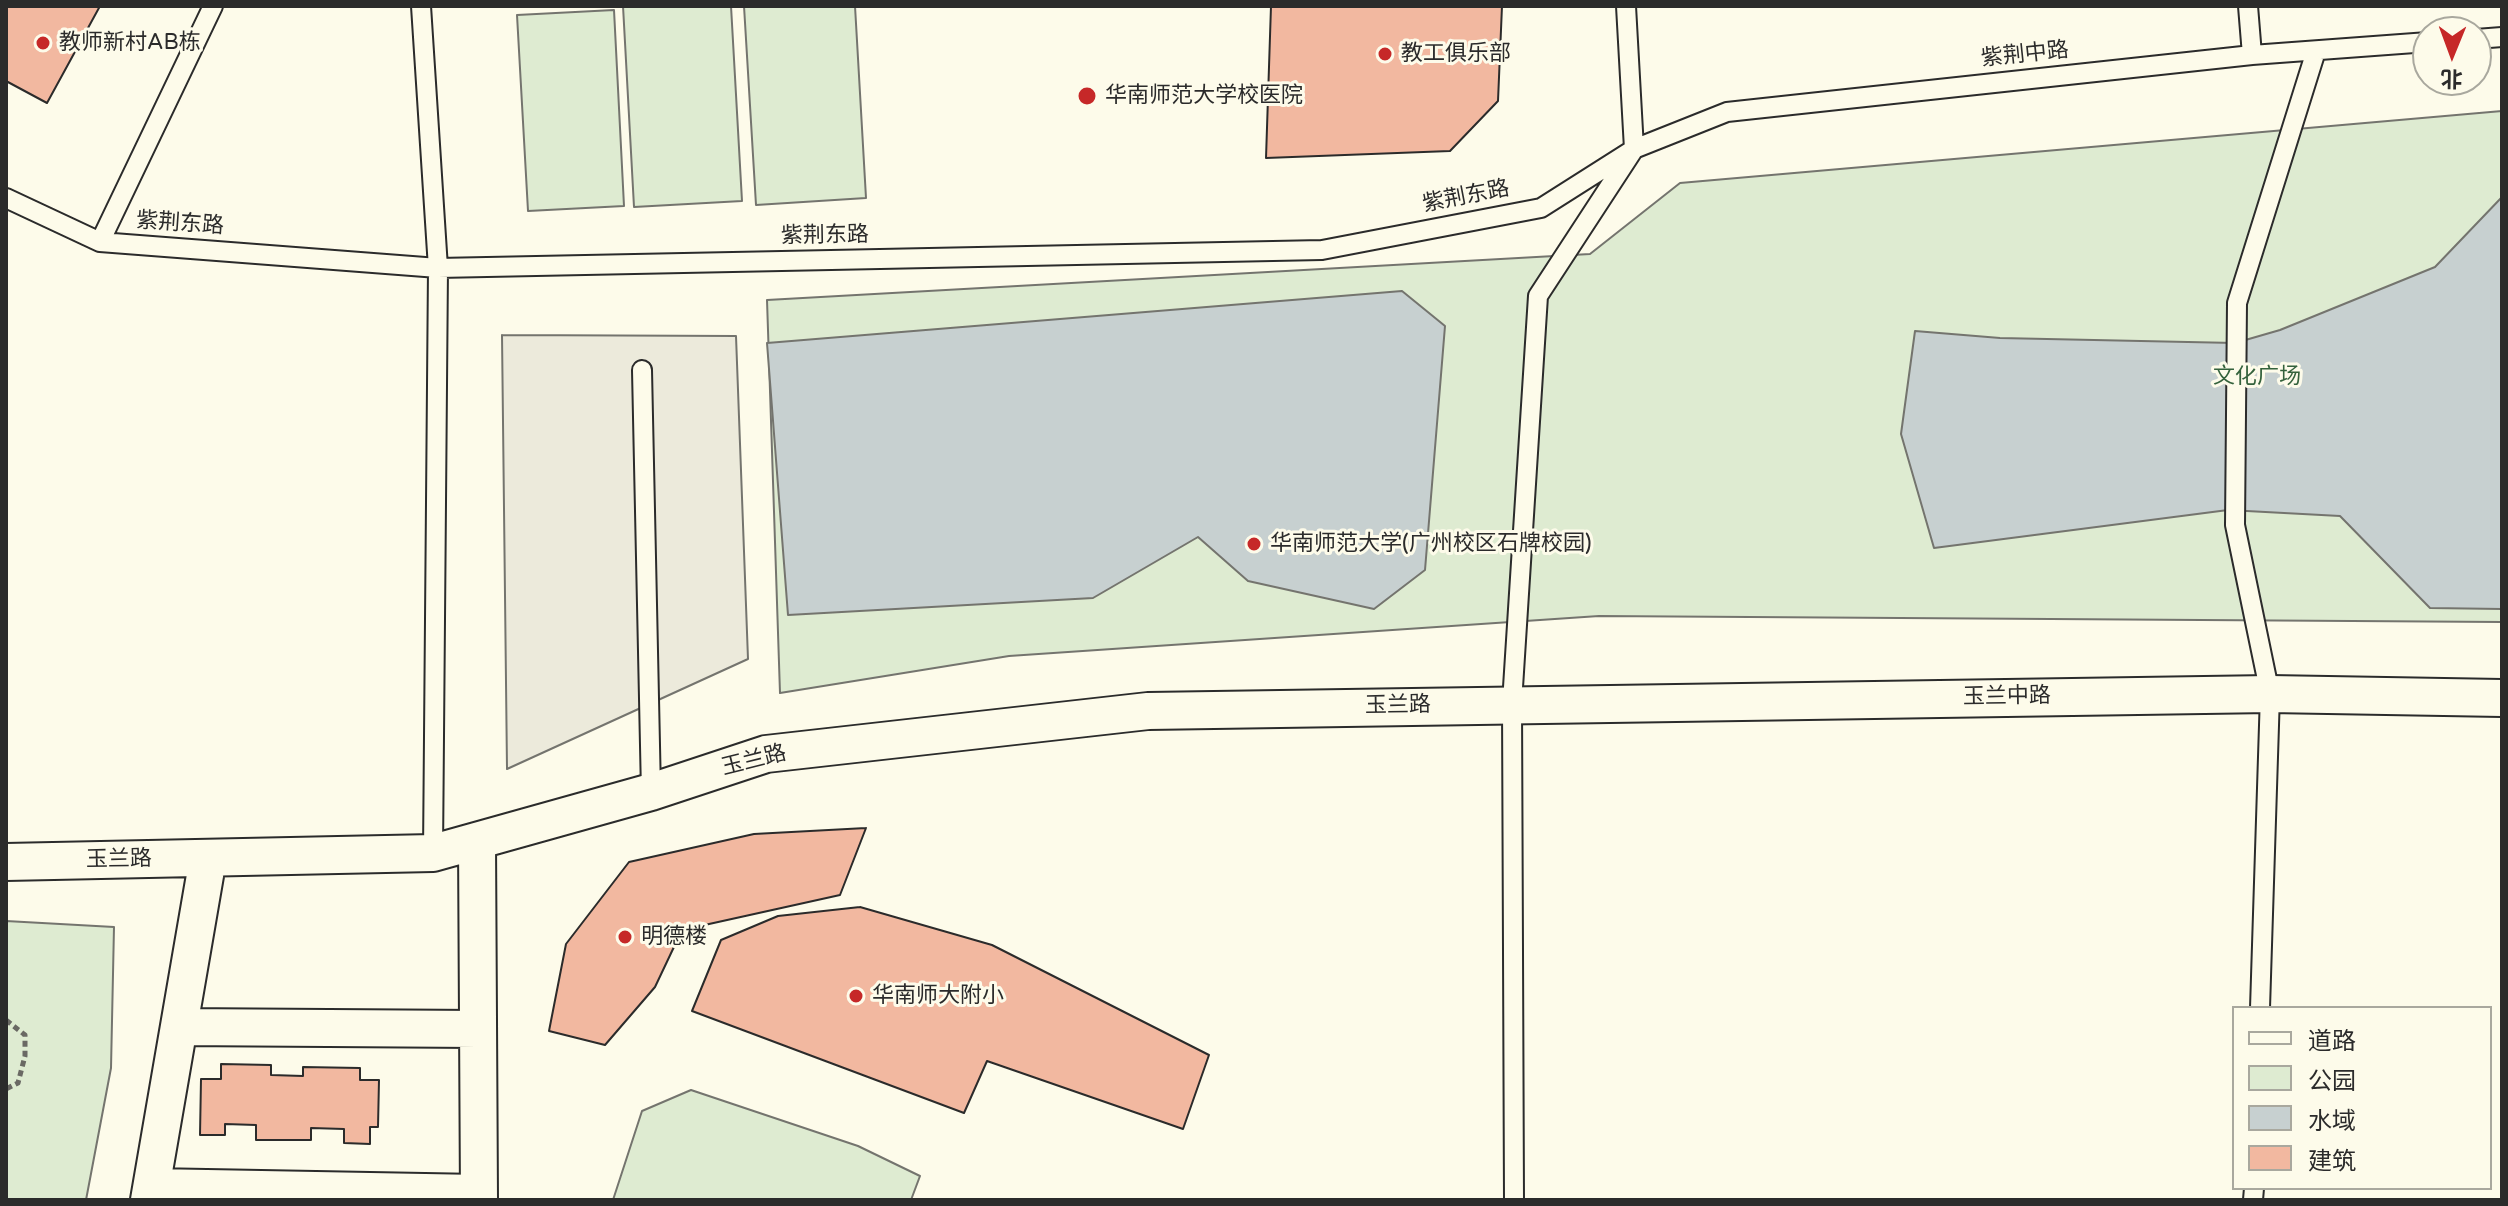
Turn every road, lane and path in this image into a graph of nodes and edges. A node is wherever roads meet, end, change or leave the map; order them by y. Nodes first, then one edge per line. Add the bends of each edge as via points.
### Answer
1 (213, 6) edge
2 (421, 6) edge
3 (1626, 6) edge
4 (2248, 6) edge
5 (2412, 43) edge
6 (2316, 51) junction
7 (2252, 55) junction
8 (1634, 149) junction
9 (6, 198) edge
10 (100, 242) junction
11 (438, 268) junction
12 (642, 370) dead end
13 (2270, 694) junction
14 (2502, 698) edge
15 (1512, 703) junction
16 (651, 792) junction
17 (477, 841) junction
18 (433, 853) junction
19 (208, 858) junction
20 (6, 862) edge
21 (2260, 1006) edge
22 (6, 1020) edge
23 (179, 1027) junction
24 (478, 1029) junction
25 (6, 1089) edge
26 (150, 1193) edge
27 (479, 1196) edge
28 (1514, 1200) edge

1 - 10 lane
2 - 11 lane
3 - 8 lane
4 - 7 lane
5 - 6 lane, 紫荆中路
6 - 7 lane, 紫荆中路
6 - 13 lane via 2237,303 2235,525
7 - 8 lane, 紫荆中路 via 1727,112
8 - 11 lane, 紫荆东路 via 1541,208 1322,250
8 - 15 lane via 1538,296
9 - 10 lane, 紫荆东路
10 - 11 lane, 紫荆东路
11 - 18 lane
12 - 16 lane
13 - 14 street, 玉兰中路
13 - 15 street, 玉兰中路
13 - 21 lane
15 - 16 street, 玉兰路 via 1148,711 766,754
15 - 28 lane
16 - 17 street, 玉兰路
17 - 18 street, 玉兰路
17 - 24 street
18 - 19 street, 玉兰路
19 - 20 street, 玉兰路
19 - 23 street
22 - 25 path via 25,1035 18,1083
23 - 24 street
23 - 26 street
24 - 27 street
26 - 27 street

